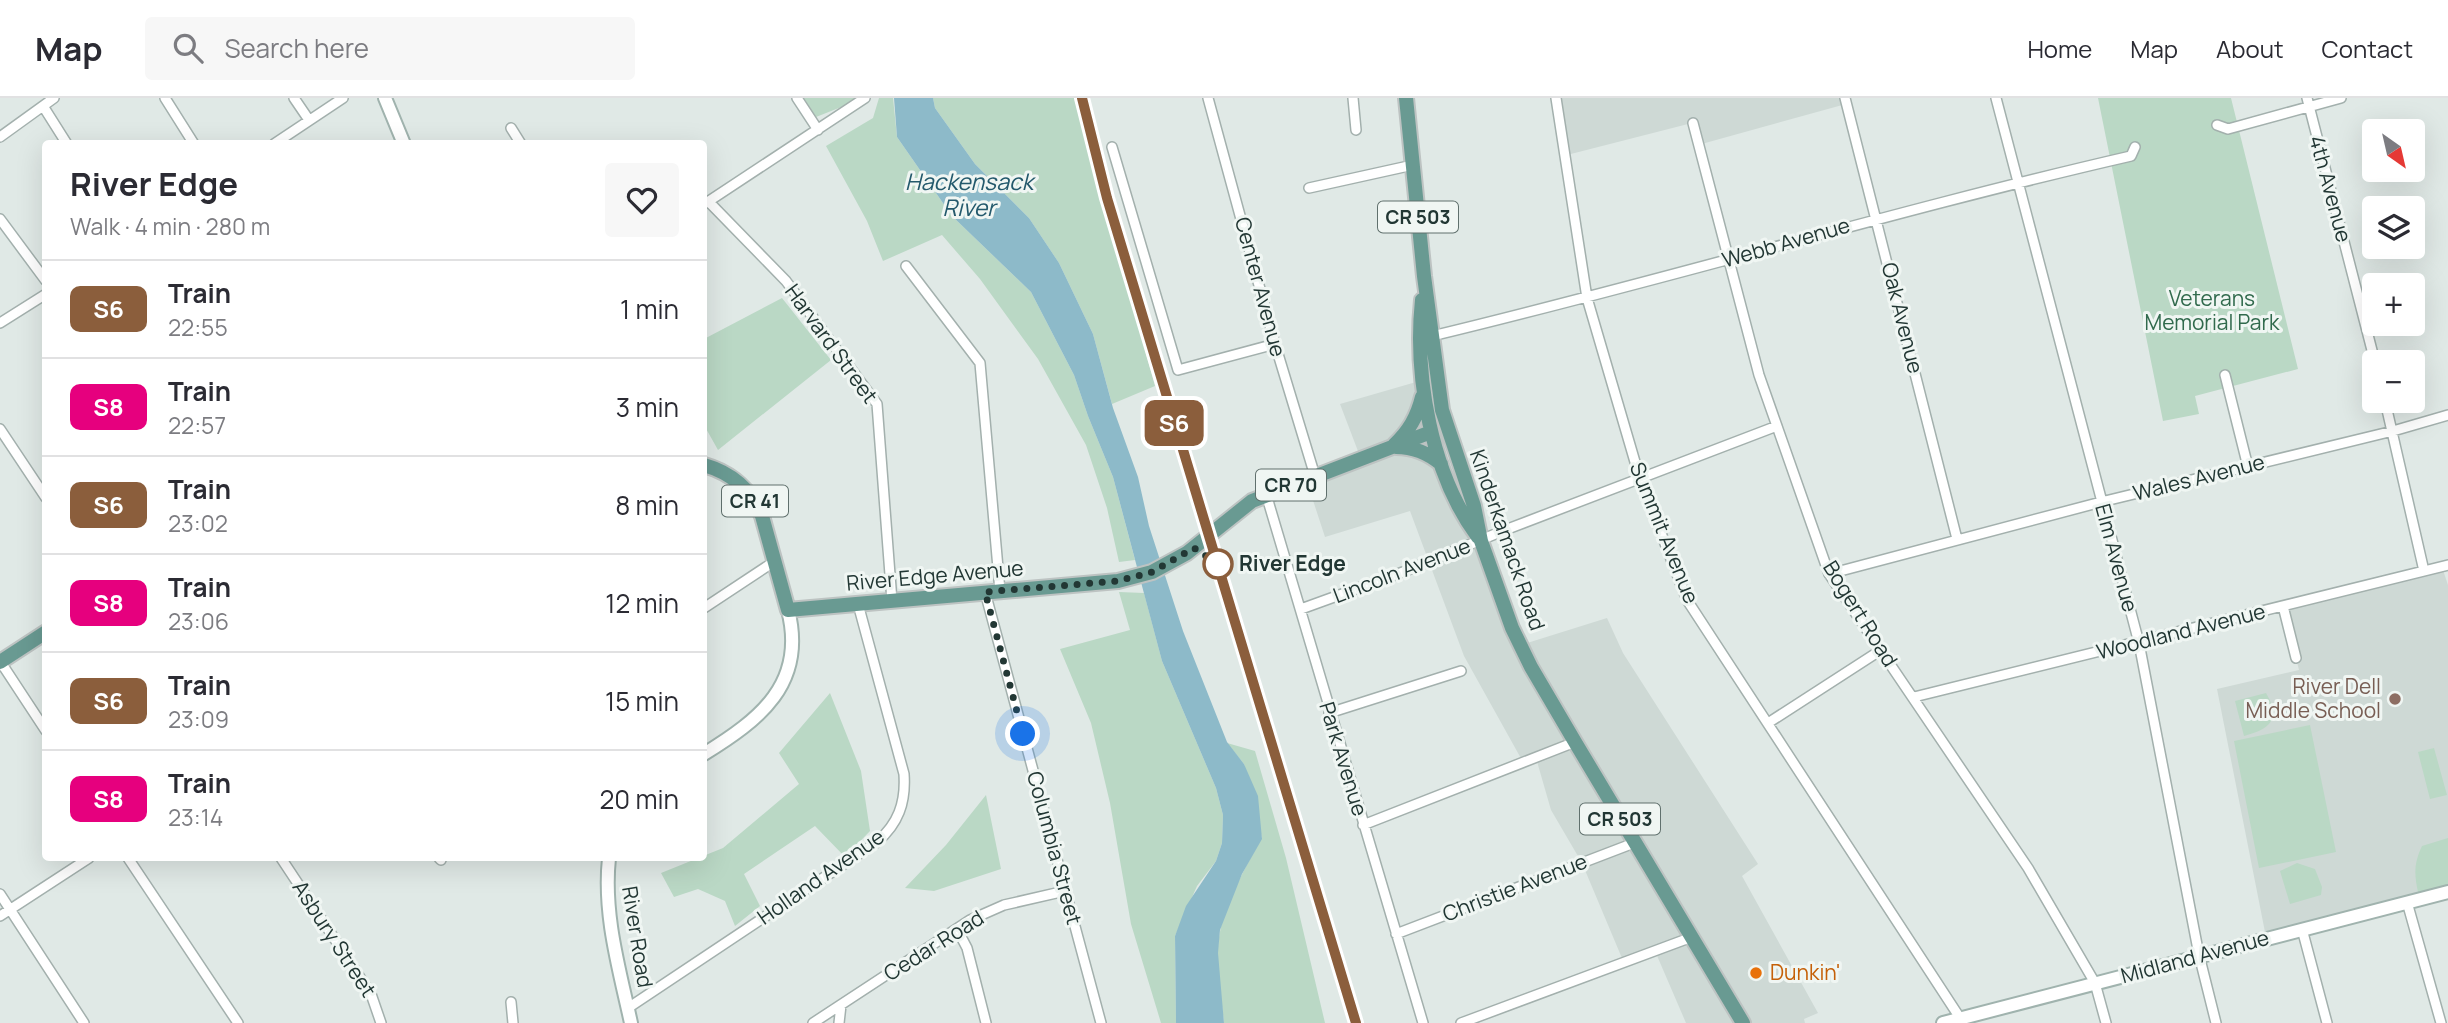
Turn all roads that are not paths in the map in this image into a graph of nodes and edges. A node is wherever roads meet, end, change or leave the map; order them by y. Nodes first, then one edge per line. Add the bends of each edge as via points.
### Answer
1 (54, 98) edge
2 (165, 98) edge
3 (294, 98) edge
4 (343, 98) edge
5 (385, 98) edge
6 (797, 98) edge
7 (865, 98) edge
8 (1209, 98) edge
9 (1353, 98) edge
10 (1406, 98) edge
11 (1556, 98) edge
12 (1844, 98) edge
13 (1996, 98) edge
14 (2341, 98) edge
15 (2308, 102) edge
16 (43, 106) junction
17 (309, 120) junction
18 (1693, 123) dead end
19 (2217, 125) dead end
20 (512, 128) dead end
21 (818, 130) junction
22 (1356, 130) dead end
23 (0, 137) edge
24 (64, 140) edge
25 (191, 140) edge
26 (280, 140) edge
27 (402, 140) edge
28 (519, 140) edge
29 (1112, 147) dead end
30 (2135, 147) dead end
31 (1413, 165) junction
32 (2017, 182) junction
33 (1309, 188) dead end
34 (707, 201) edge
35 (707, 203) edge
36 (1877, 218) junction
37 (0, 219) edge
38 (1728, 259) junction
39 (906, 267) dead end
40 (42, 276) edge
41 (1424, 276) junction
42 (42, 296) edge
43 (1587, 298) junction
44 (0, 323) edge
45 (1432, 337) junction
46 (1275, 344) junction
47 (2372, 350) edge
48 (1422, 357) junction
49 (2225, 375) dead end
50 (1423, 389) junction
51 (2388, 413) edge
52 (2448, 415) edge
53 (1777, 426) junction
54 (0, 429) edge
55 (2393, 431) junction
56 (1431, 432) junction
57 (1391, 447) junction
58 (707, 466) edge
59 (1442, 466) junction
60 (2248, 467) junction
61 (1315, 476) junction
62 (1640, 479) junction
63 (42, 492) edge
64 (1266, 494) junction
65 (2101, 502) junction
66 (1957, 539) junction
67 (1481, 541) junction
68 (775, 561) junction
69 (2448, 565) edge
70 (2424, 571) junction
71 (1829, 574) junction
72 (993, 592) junction
73 (892, 601) junction
74 (858, 604) junction
75 (707, 606) edge
76 (2283, 606) junction
77 (1301, 609) junction
78 (788, 611) junction
79 (42, 635) edge
80 (2139, 643) junction
81 (1881, 650) junction
82 (2296, 658) dead end
83 (0, 661) edge
84 (1461, 671) dead end
85 (1914, 697) junction
86 (1329, 713) junction
87 (1768, 723) junction
88 (42, 725) edge
89 (1575, 742) junction
90 (707, 752) edge
91 (1363, 825) junction
92 (1634, 843) junction
93 (84, 861) edge
94 (130, 861) edge
95 (283, 861) edge
96 (609, 861) edge
97 (1065, 891) junction
98 (2448, 892) edge
99 (0, 894) edge
100 (2407, 902) junction
101 (10, 909) junction
102 (0, 916) edge
103 (957, 929) junction
104 (2302, 929) junction
105 (1396, 934) junction
106 (1692, 937) junction
107 (2199, 955) junction
108 (2095, 983) junction
109 (511, 1002) dead end
110 (841, 1005) junction
111 (628, 1008) junction
112 (1962, 1021) edge
113 (84, 1023) edge
114 (237, 1023) edge
115 (381, 1023) edge
116 (513, 1023) edge
117 (631, 1023) edge
118 (813, 1023) edge
119 (839, 1023) edge
120 (986, 1023) edge
121 (1101, 1023) edge
122 (1423, 1023) edge
123 (1461, 1023) edge
124 (1743, 1023) edge
125 (1943, 1023) edge
126 (2106, 1023) edge
127 (2216, 1023) edge
128 (2327, 1023) edge
129 (2441, 1023) edge

1 - 16 street
2 - 25 street
3 - 17 street
4 - 17 street
5 - 27 street
6 - 21 street
7 - 21 street
8 - 46 street, Center Avenue
9 - 22 street
10 - 31 main road, Kinderkamack Road / CR 503
11 - 43 street, Summit Avenue
12 - 36 street, Oak Avenue
13 - 32 street, Elm Avenue
14 - 15 street
15 - 19 street via 2228,129
15 - 47 street, 4th Avenue
16 - 23 street
16 - 24 street
17 - 26 street
18 - 38 street, Bogert Road
20 - 28 street
21 - 34 street
29 - 46 street via 1178,370
30 - 32 street, Webb Avenue via 2131,156
31 - 33 street
31 - 41 main road, Kinderkamack Road / CR 503
32 - 36 street, Webb Avenue
32 - 65 street, Elm Avenue
35 - 73 street, Harvard Street via 786,281 877,404
36 - 38 street, Webb Avenue
36 - 66 street, Oak Avenue
37 - 40 street
38 - 43 street, Webb Avenue
38 - 53 street, Bogert Road
39 - 72 street, Columbia Street via 980,363
41 - 45 main road, Kinderkamack Road / CR 503
41 - 48 main road via 1418,332
42 - 44 street
43 - 45 street, Webb Avenue
43 - 62 street, Summit Avenue
45 - 48 main road
45 - 67 main road, Kinderkamack Road / CR 503 via 1442,410
46 - 61 street, Center Avenue
48 - 50 main road
49 - 60 street
50 - 56 main road
50 - 57 main road via 1412,424
51 - 55 street
52 - 55 street, Wales Avenue
53 - 62 street, Lincoln Avenue
53 - 71 street, Bogert Road
54 - 63 street
55 - 60 street, Wales Avenue
55 - 70 street
56 - 57 main road, CR 70
56 - 59 main road
57 - 59 main road via 1419,450
57 - 61 main road, CR 70
58 - 68 main road, CR 41 via 728,475 749,493 762,516
59 - 67 main road via 1466,521
60 - 65 street, Wales Avenue
61 - 64 main road, CR 70
62 - 67 street, Lincoln Avenue
62 - 87 street, Summit Avenue via 1687,600
64 - 72 main road, River Edge Avenue / CR 70 via 1194,548 1136,577
64 - 77 street, Park Avenue
65 - 66 street, Wales Avenue
65 - 80 street, Elm Avenue
66 - 71 street, Wales Avenue
67 - 77 street, Lincoln Avenue
67 - 89 main road, Kinderkamack Road / CR 503 via 1531,667
68 - 75 street
68 - 78 main road, CR 41
69 - 70 street, Woodland Avenue
70 - 76 street, Woodland Avenue
71 - 81 street, Bogert Road
72 - 73 main road, River Edge Avenue / CR 70
72 - 97 street, Columbia Street
73 - 74 main road, River Edge Avenue / CR 70
74 - 78 main road, River Edge Avenue / CR 70
74 - 111 street, Holland Avenue via 904,774 904,801 894,824 877,842
76 - 80 street, Woodland Avenue
76 - 82 street
77 - 86 street, Park Avenue
78 - 90 street, CR 41 via 792,648 777,692 757,718
79 - 83 main road
80 - 85 street, Woodland Avenue
80 - 107 street, Elm Avenue
81 - 85 street, Bogert Road
81 - 87 street
83 - 88 street
84 - 86 street
85 - 108 street, Bogert Road via 2028,868
86 - 91 street, Park Avenue
87 - 112 street, Summit Avenue
89 - 91 street
89 - 92 main road, Kinderkamack Road / CR 503
91 - 105 street, Park Avenue
92 - 105 street, Christie Avenue
92 - 106 main road, Kinderkamack Road / CR 503
93 - 101 street
94 - 114 street
95 - 115 street, Asbury Street via 371,994
96 - 111 street, River Road via 609,922
97 - 103 street, Cedar Road via 1004,905
97 - 121 street, Columbia Street
98 - 100 street, Midland Avenue
99 - 101 street
100 - 104 street, Midland Avenue
100 - 129 street
101 - 102 street
101 - 113 street
103 - 110 street, Cedar Road
103 - 120 street via 967,948
104 - 107 street, Midland Avenue
104 - 128 street
105 - 122 street, Park Avenue
106 - 123 street
106 - 124 main road, Kinderkamack Road / CR 503
107 - 108 street, Midland Avenue
107 - 127 street, Elm Avenue
108 - 112 street, Midland Avenue
108 - 126 street, Bogert Road
109 - 116 street
110 - 118 street, Cedar Road
110 - 119 street
111 - 117 street, River Road
112 - 125 street, Midland Avenue

